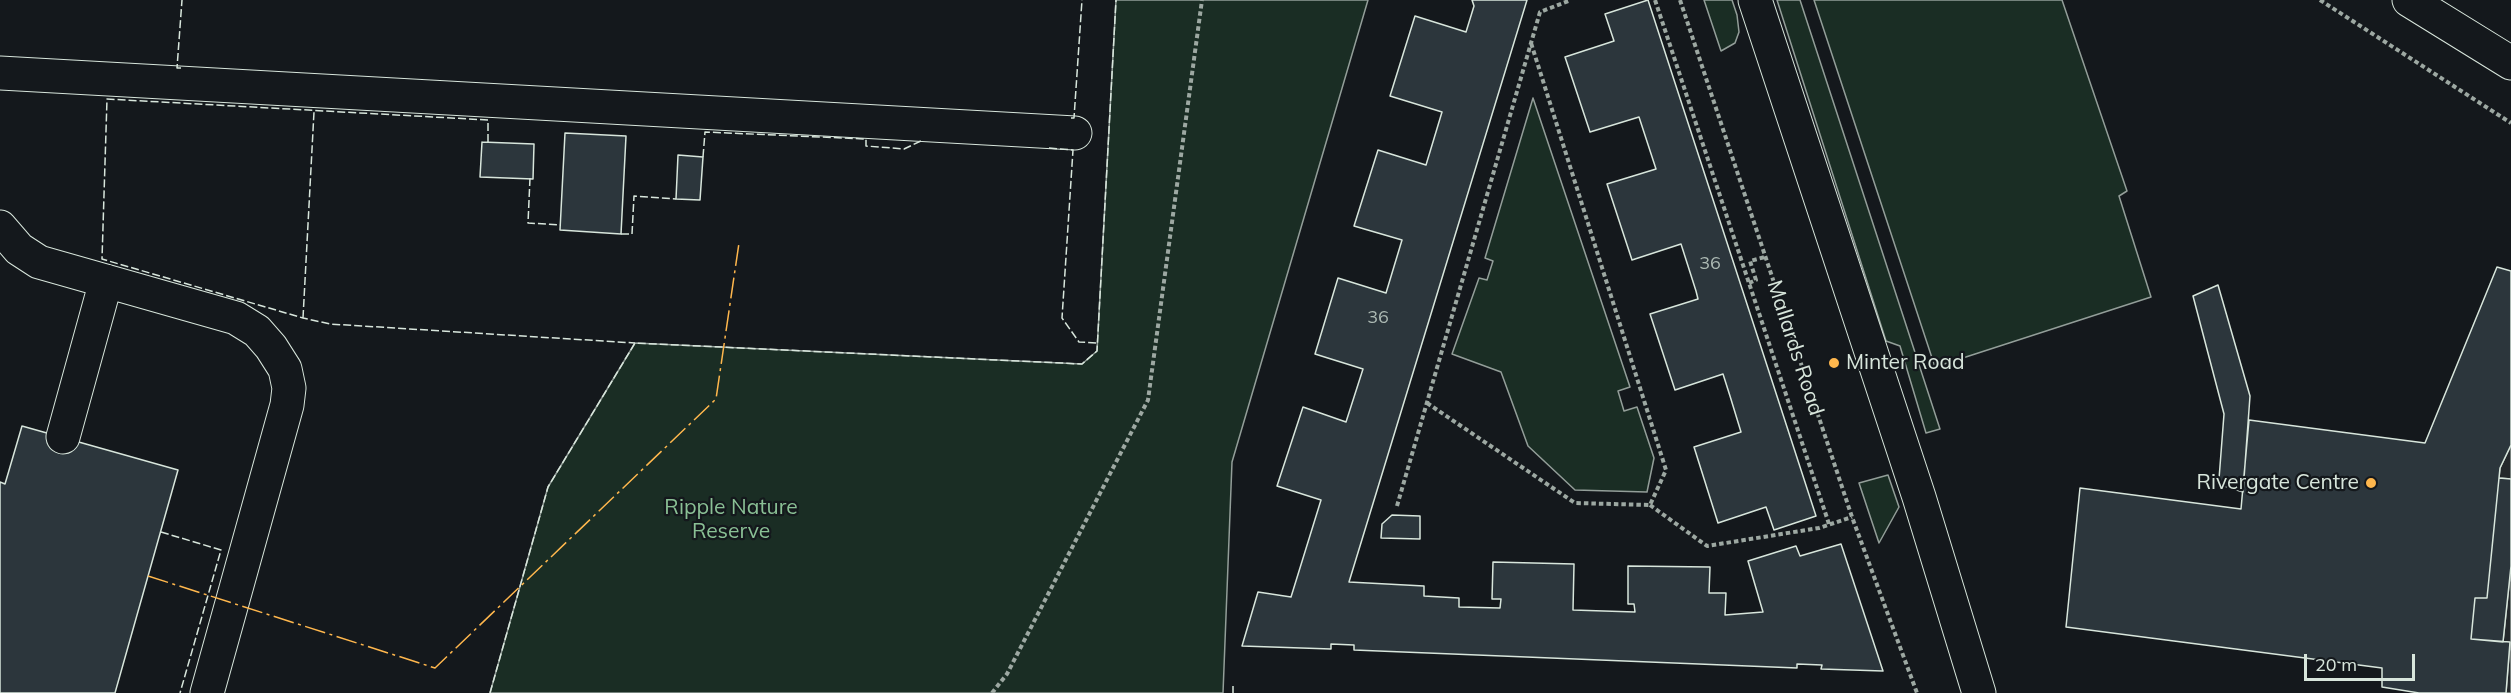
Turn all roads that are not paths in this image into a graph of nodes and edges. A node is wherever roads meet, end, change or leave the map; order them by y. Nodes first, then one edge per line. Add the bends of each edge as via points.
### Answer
1 (1755, 0) edge
2 (2409, 0) edge
3 (2511, 63) edge
4 (0, 73) edge
5 (1075, 134) dead end
6 (0, 226) edge
7 (106, 281) junction
8 (63, 437) dead end
9 (207, 693) edge
10 (1979, 693) edge

1 - 10 street via 1919,497
2 - 3 street
4 - 5 street
6 - 7 street via 19,249 39,262
7 - 8 street
7 - 9 street via 236,318 257,331 285,369 287,405

